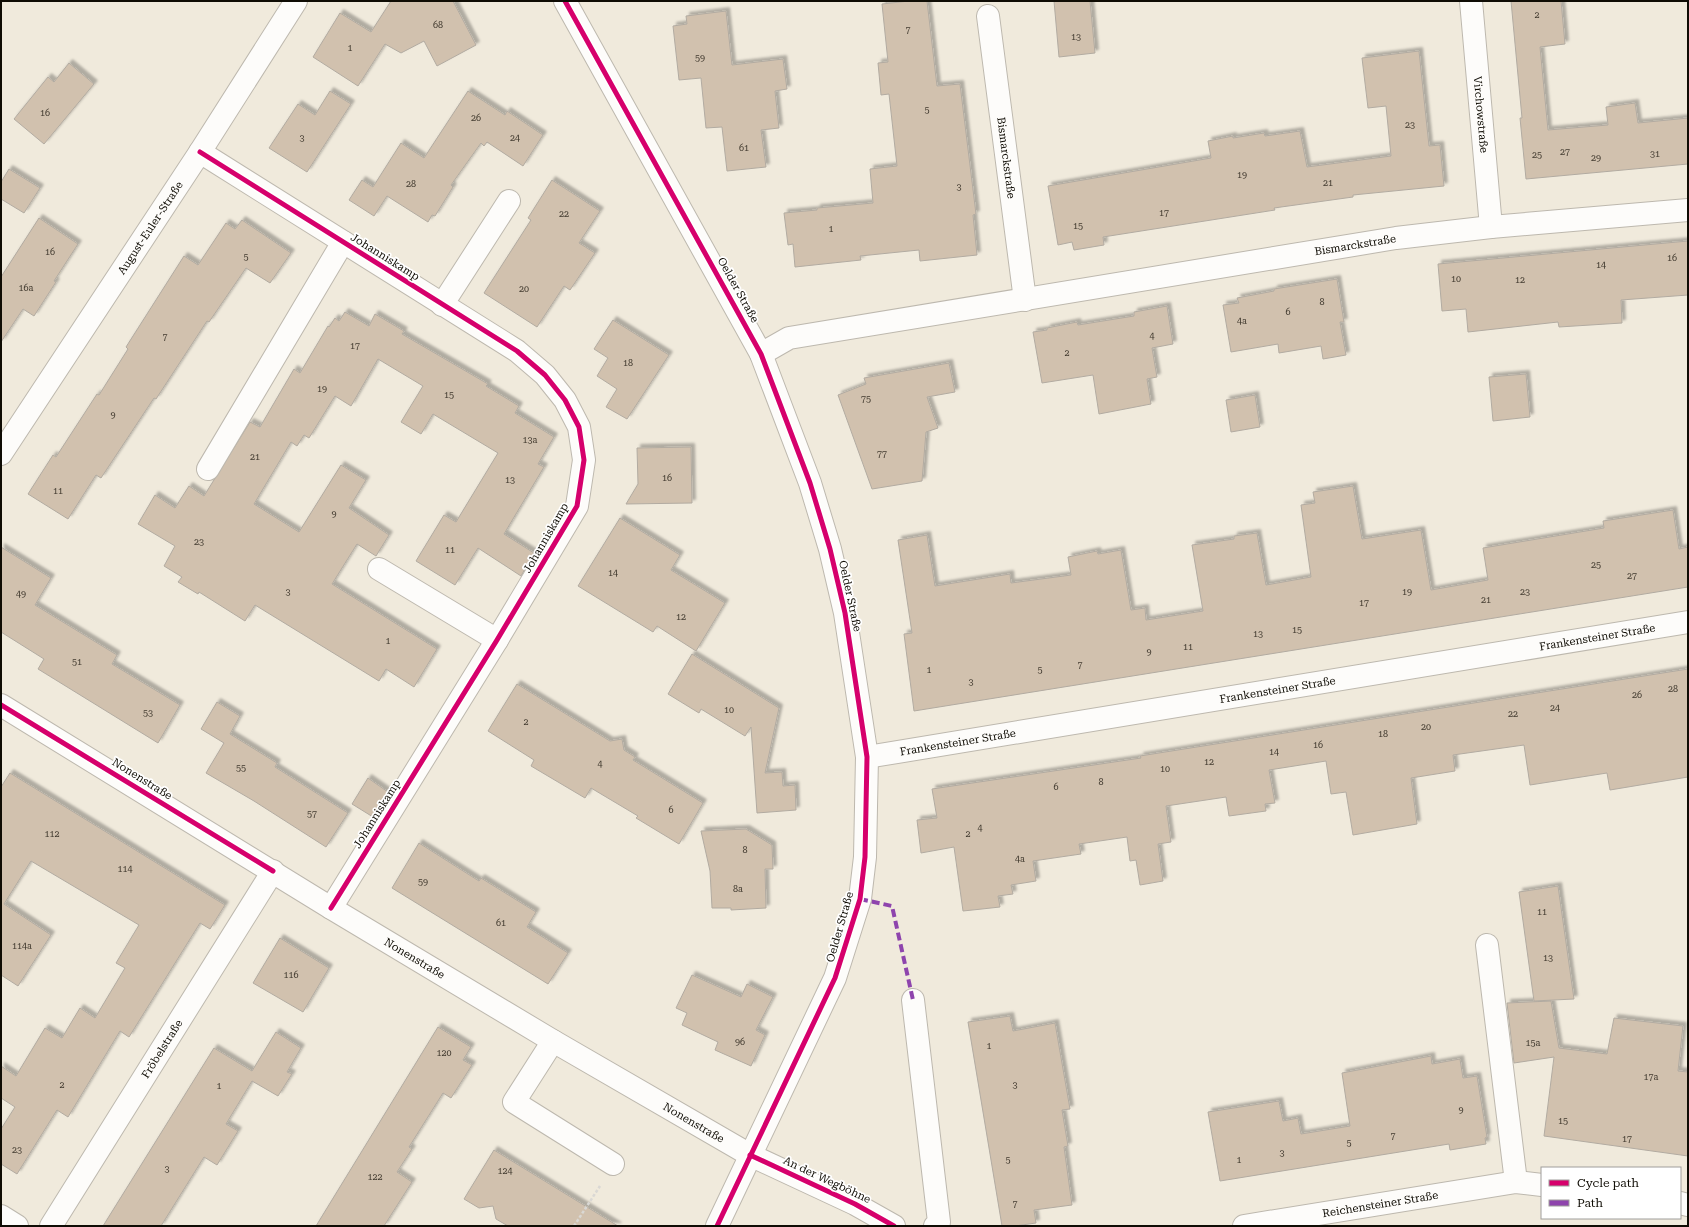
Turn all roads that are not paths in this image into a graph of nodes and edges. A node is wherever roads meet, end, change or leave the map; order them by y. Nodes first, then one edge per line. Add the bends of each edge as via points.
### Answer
1 (296, 1) edge
2 (565, 1) edge
3 (1471, 1) edge
4 (988, 16) dead end
5 (200, 152) junction
6 (509, 201) dead end
7 (1688, 210) edge
8 (1491, 227) junction
9 (343, 242) junction
10 (1025, 300) junction
11 (442, 305) junction
12 (762, 354) junction
13 (1, 454) edge
14 (208, 469) dead end
15 (379, 569) dead end
16 (1688, 622) edge
17 (498, 640) junction
18 (1, 704) edge
19 (867, 757) junction
20 (273, 871) junction
21 (331, 908) junction
22 (1487, 945) dead end
23 (913, 1000) dead end
24 (553, 1041) junction
25 (750, 1155) junction
26 (613, 1164) road end
27 (1516, 1182) junction
28 (1541, 1185) edge
29 (1, 1216) edge
30 (17, 1226) edge
31 (50, 1226) edge
32 (717, 1226) edge
33 (894, 1226) edge
34 (935, 1226) edge
35 (1244, 1226) edge

1 - 5 street, August-Euler-Straße
2 - 12 street, Oelder Straße
3 - 8 street, Virchowstraße
4 - 10 street, Bismarckstraße
5 - 9 street, Johanniskamp
5 - 13 street, August-Euler-Straße
6 - 11 street
7 - 8 street, Bismarckstraße
8 - 10 street, Bismarckstraße via 1396,238
9 - 11 street, Johanniskamp
9 - 14 street
10 - 12 street, Bismarckstraße via 789,338
11 - 17 street, Johanniskamp via 517,351 545,375 565,400 579,427 584,460 577,506
12 - 19 street, Oelder Straße via 810,483 830,548 845,613
15 - 17 street
16 - 19 street, Frankensteiner Straße
17 - 21 street, Johanniskamp
18 - 20 street, Nonenstraße
19 - 25 street, Oelder Straße via 865,857 860,899 835,978
20 - 21 street, Nonenstraße
20 - 31 street, Fröbelstraße
21 - 24 street, Nonenstraße
22 - 27 street
23 - 34 street via 938,1222
24 - 25 street, Nonenstraße
24 - 26 street via 514,1102
25 - 32 street, Oelder Straße
25 - 33 street, An der Wegböhne via 854,1204
27 - 28 street, Reichensteiner Straße
27 - 35 street, Reichensteiner Straße
29 - 30 street

